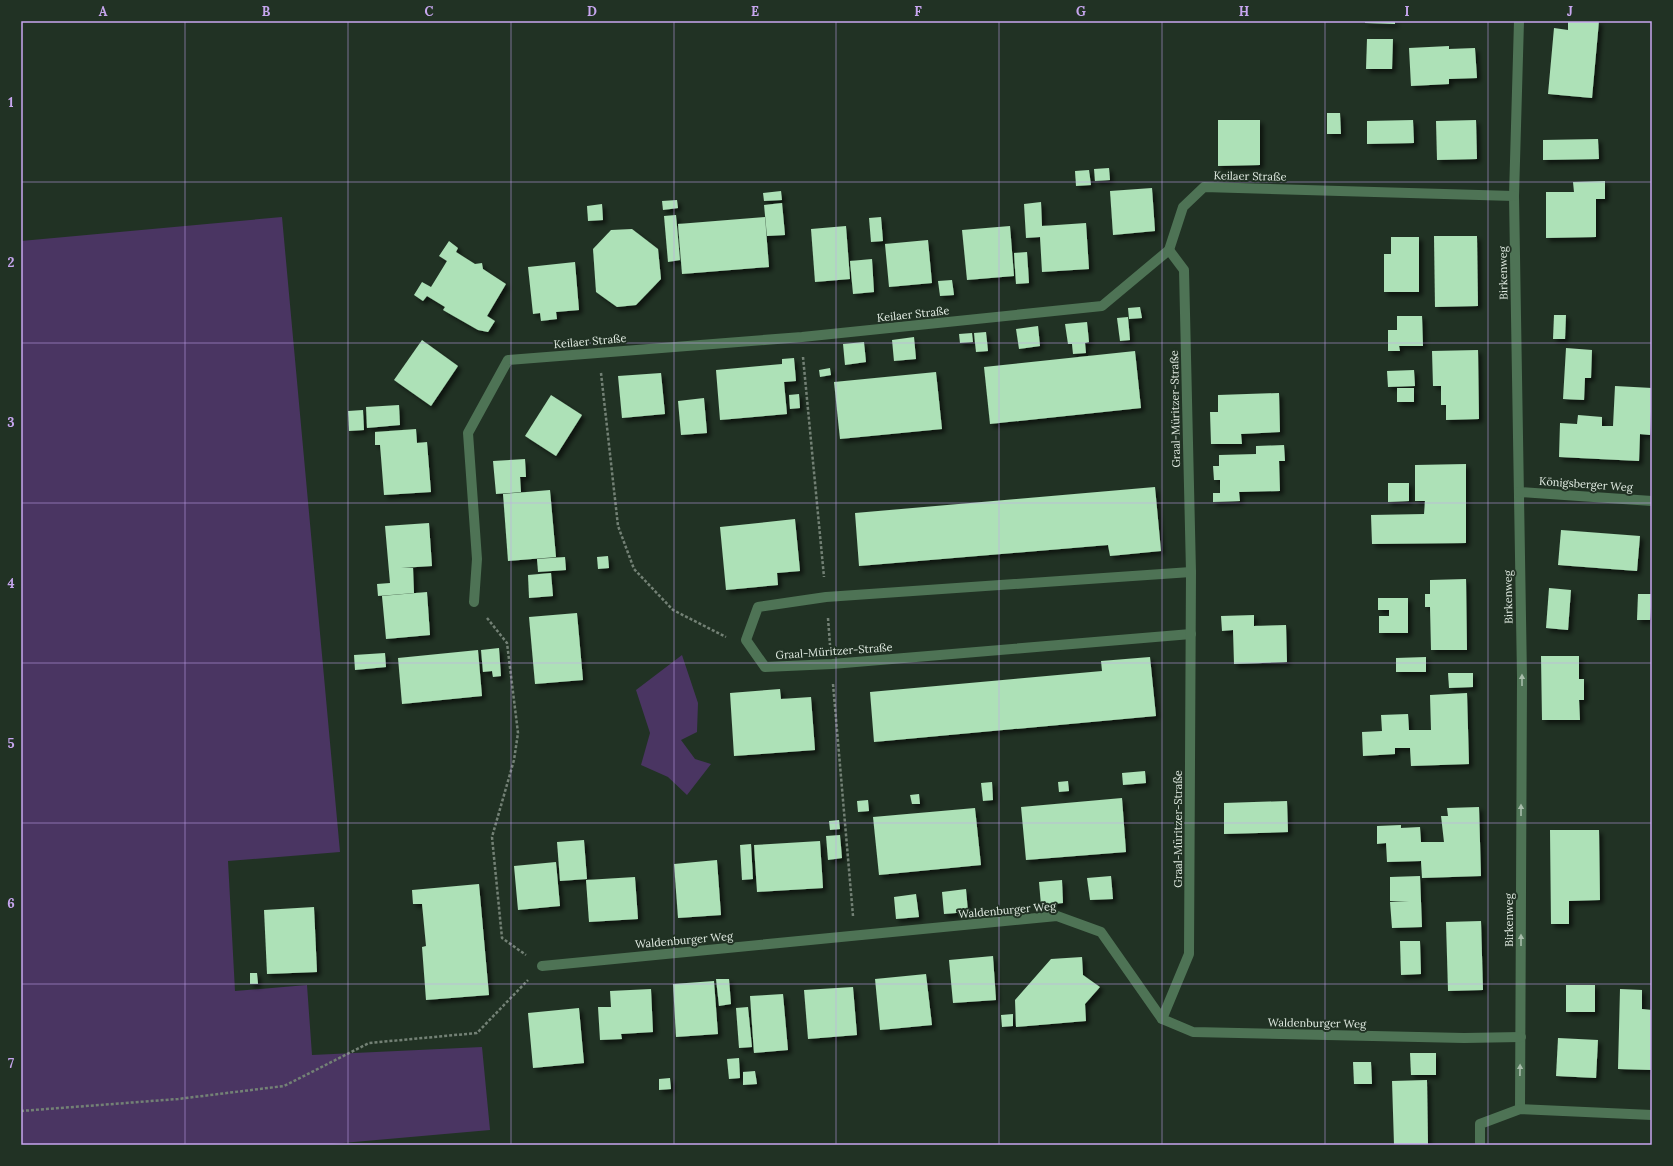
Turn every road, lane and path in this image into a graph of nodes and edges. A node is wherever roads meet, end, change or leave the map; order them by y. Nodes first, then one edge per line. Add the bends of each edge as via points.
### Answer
1 (1519, 21) edge
2 (1514, 196) junction
3 (1169, 250) junction
4 (802, 337) junction
5 (598, 352) junction
6 (1519, 492) junction
7 (1652, 501) edge
8 (1191, 572) junction
9 (826, 597) junction
10 (474, 602) joint
11 (1191, 634) junction
12 (746, 640) junction
13 (832, 664) junction
14 (855, 936) junction
15 (542, 966) junction
16 (1162, 1019) junction
17 (1521, 1037) junction
18 (1520, 1109) junction
19 (21, 1111) edge
20 (1652, 1115) edge
21 (1480, 1145) edge

1 - 2 street, Birkenweg
2 - 3 street, Keilaer Straße via 1204,187 1183,207
2 - 6 street, Birkenweg
3 - 4 street, Keilaer Straße via 1102,306
3 - 8 street, Graal-Müritzer-Straße via 1184,270
4 - 5 street, Keilaer Straße
4 - 9 path
5 - 10 street, Keilaer Straße via 508,360 468,432 477,559
5 - 12 path via 618,526 634,569 673,610 724,637
6 - 7 street, Königsberger Weg
17 -> 6 street, Birkenweg via 1522,677
8 - 9 street
8 - 11 street, Graal-Müritzer-Straße
9 - 12 street via 758,607
9 - 13 path
10 - 15 path via 506,643 518,733 514,760 492,837 502,938
11 - 13 street, Graal-Müritzer-Straße
11 - 16 street, Graal-Müritzer-Straße via 1189,954
12 - 13 street, Graal-Müritzer-Straße via 765,667
13 - 14 path
14 - 15 street, Waldenburger Weg
14 - 16 street, Waldenburger Weg via 1057,916 1100,932
15 - 19 path via 477,1033 369,1042 284,1086 178,1099
16 - 17 street, Waldenburger Weg via 1193,1032
18 -> 17 street, Birkenweg
18 - 20 street
18 - 21 street via 1480,1124

